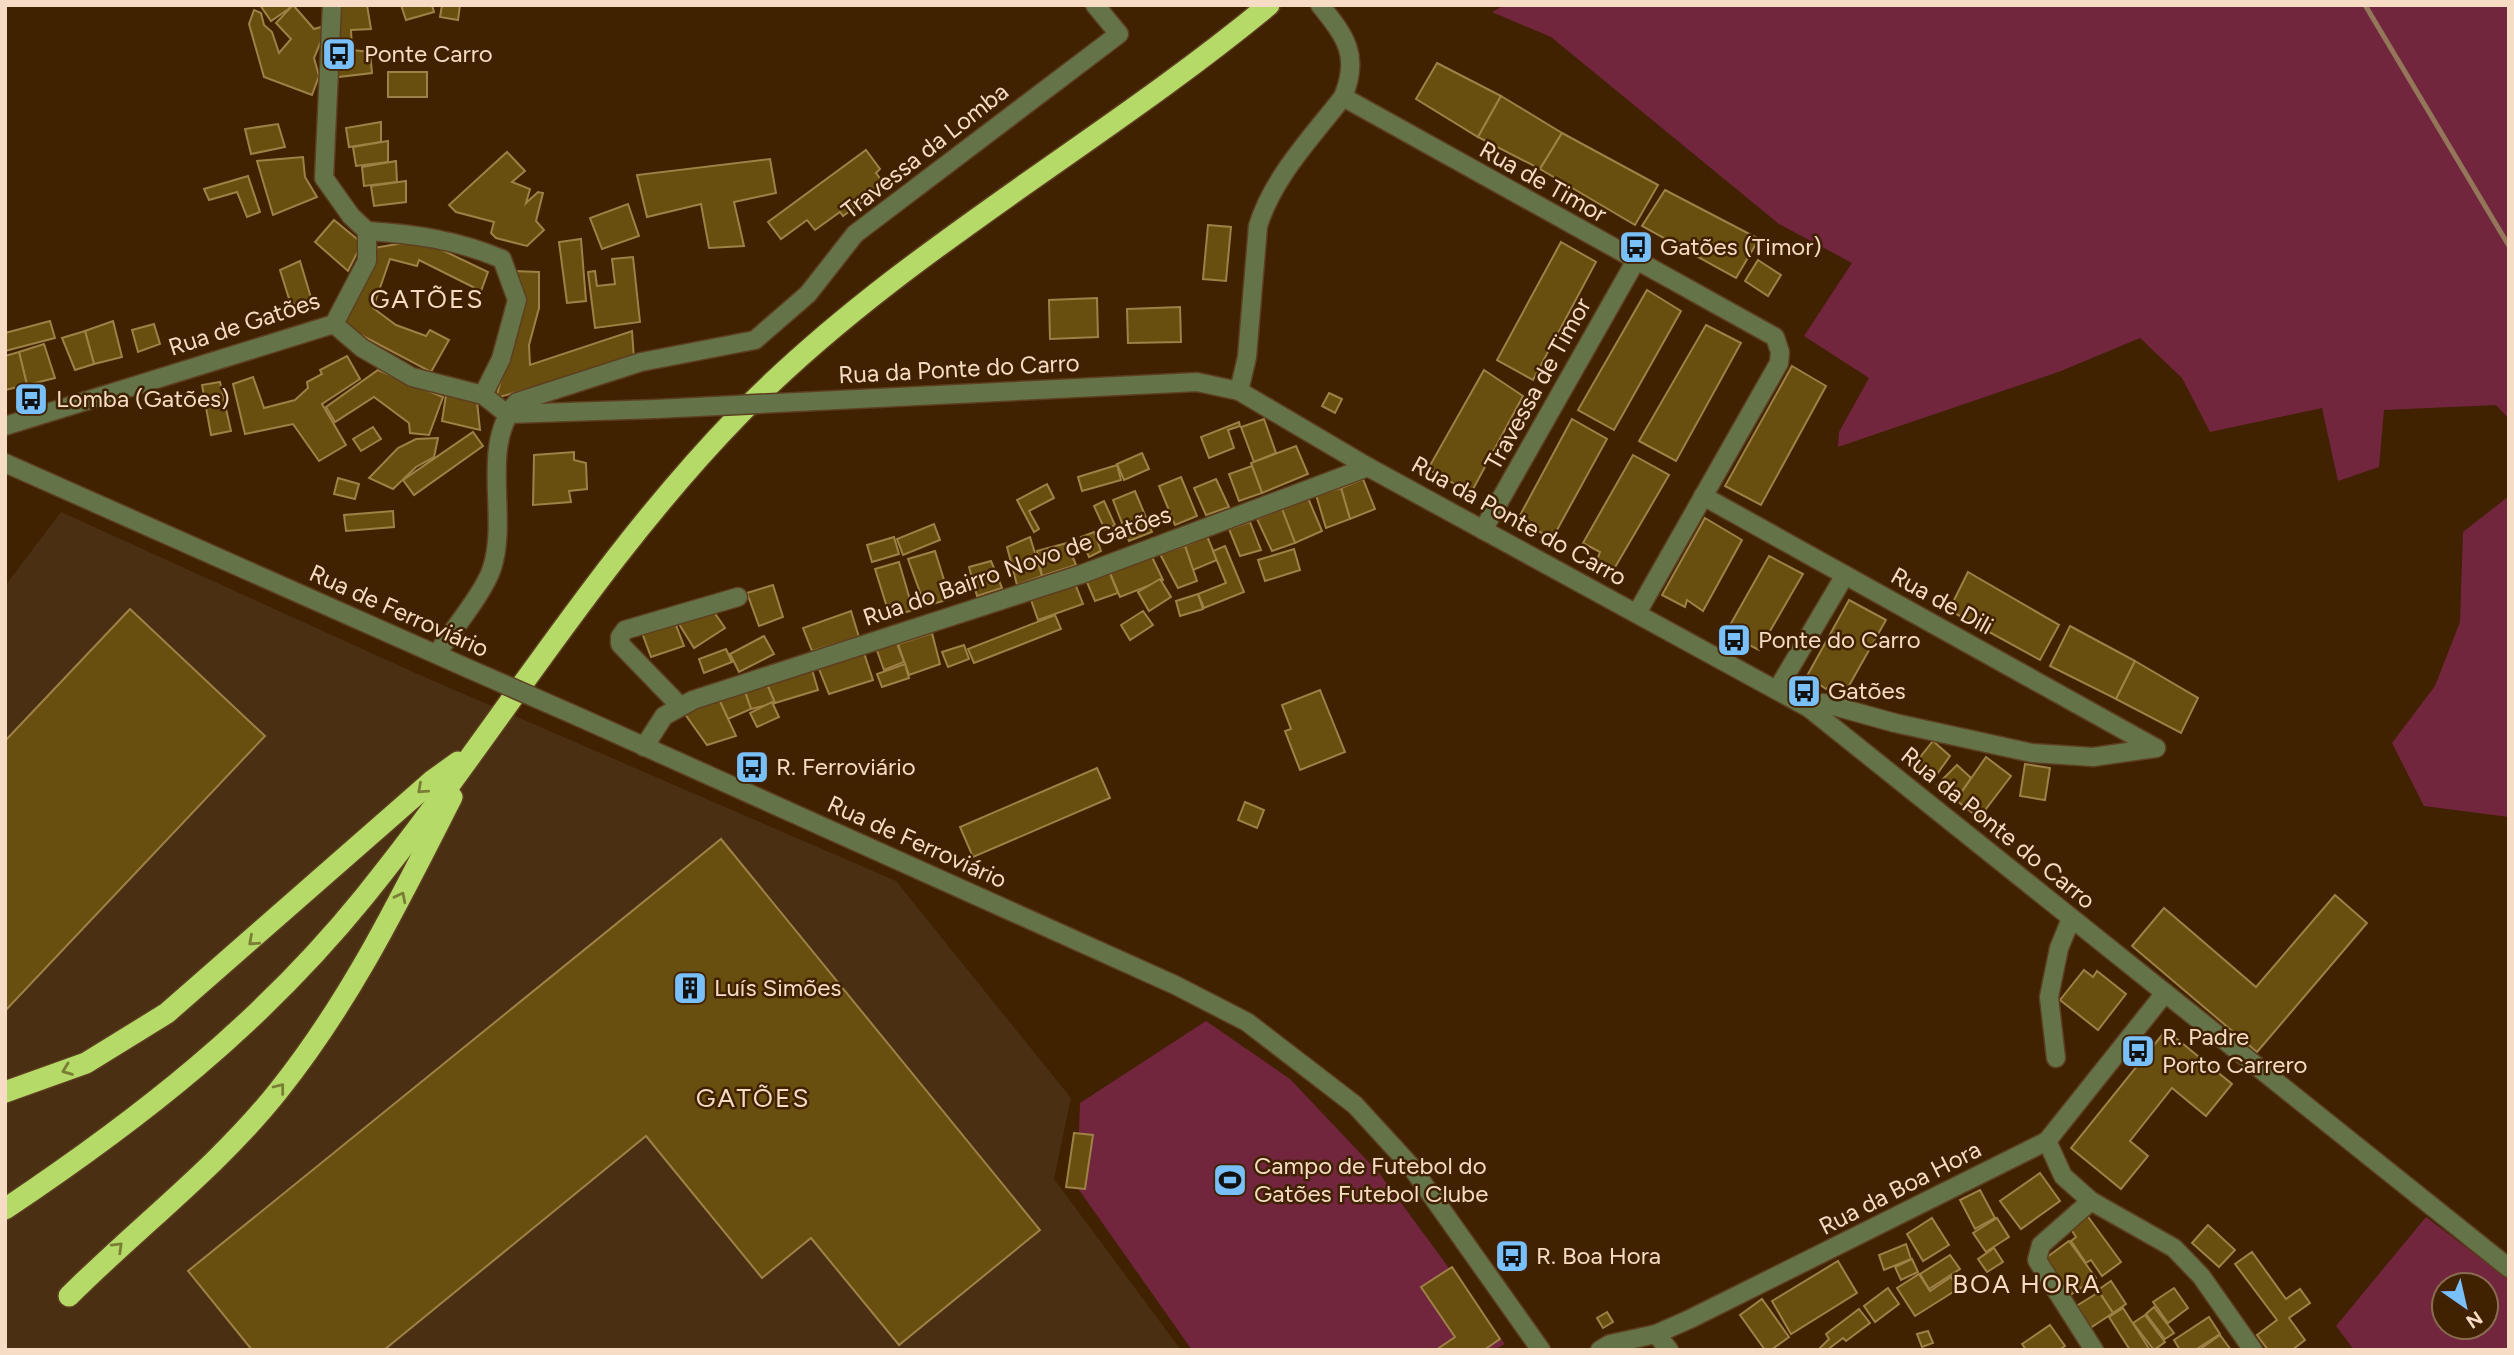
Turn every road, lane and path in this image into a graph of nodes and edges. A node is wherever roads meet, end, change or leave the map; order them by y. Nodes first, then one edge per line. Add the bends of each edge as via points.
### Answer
1 (332, 5) edge
2 (1096, 5) edge
3 (1269, 5) edge
4 (1320, 5) edge
5 (1343, 97) junction
6 (367, 231) junction
7 (1635, 262) junction
8 (334, 324) junction
9 (1239, 391) junction
10 (483, 395) junction
11 (507, 414) junction
12 (5, 426) edge
13 (5, 463) edge
14 (1368, 467) junction
15 (1703, 496) junction
16 (1483, 530) junction
17 (1845, 575) junction
18 (738, 597) dead end
19 (1637, 614) junction
20 (437, 654) junction
21 (1777, 690) junction
22 (680, 706) junction
23 (1809, 708) junction
24 (644, 747) junction
25 (477, 748) junction
26 (2071, 919) junction
27 (329, 937) junction
28 (2165, 993) junction
29 (2056, 1058) dead end
30 (5, 1092) edge
31 (2047, 1141) junction
32 (2091, 1201) junction
33 (5, 1209) edge
34 (5, 1216) edge
35 (2509, 1268) edge
36 (69, 1296) dead end
37 (1656, 1334) junction
38 (1541, 1350) edge
39 (1600, 1350) edge
40 (1669, 1350) edge
41 (2094, 1350) edge
42 (2253, 1350) edge

1 - 6 street via 324,178
2 - 11 street, Travessa da Lomba via 1119,34 855,234 808,294 755,340 641,362 533,394
3 - 25 highway via 1150,95 944,239 786,369 654,509
4 - 5 street via 1350,50 1352,66
5 - 7 street, Rua de Timor
5 - 9 street via 1262,212 1247,357
6 - 8 street, Rua de Gatões via 368,261
6 - 10 street via 427,235 502,259 517,300 501,359
7 - 15 street, Rua de Timor via 1757,325 1775,337 1780,352 1779,363
7 - 16 street, Travessa de Timor
8 - 10 street via 362,348 412,377
8 - 12 street, Rua de Gatões
9 - 11 street, Rua da Ponte do Carro, bridge via 1197,382
9 - 14 street, Rua da Ponte do Carro
10 - 11 street
11 - 20 street via 498,439 498,538 491,571
13 - 20 street, Rua de Ferroviário
14 - 16 street, Rua da Ponte do Carro
14 - 22 street, Rua do Bairro Novo de Gatões via 1082,574
15 - 17 street, Rua de Dili
15 - 19 street, Rua de Timor
16 - 19 street, Rua da Ponte do Carro
17 - 21 street
17 - 23 street, Rua de Dili via 2156,748 2093,757 2032,753 1823,703
18 - 22 street via 625,630 620,637 620,644
19 - 21 street, Rua da Ponte do Carro
20 - 24 street, Rua de Ferroviário, bridge
21 - 23 street, Rua da Ponte do Carro
22 - 24 street, Rua do Bairro Novo de Gatões via 664,716
23 - 26 street, Rua da Ponte do Carro
24 - 38 street, Rua de Ferroviário via 1175,985 1247,1022 1355,1105 1410,1165
25 - 27 highway
25 -> 30 highway via 433,780 167,1013 86,1063
36 -> 25 highway via 230,1145 278,1091 370,958
26 - 28 street, Rua da Ponte do Carro
26 - 29 street via 2059,948 2049,997
27 - 33 highway via 247,1023 171,1091
27 - 34 highway via 281,997 185,1088
28 - 31 street, Rua da Boa Hora
28 - 35 street, Rua da Ponte do Carro
31 - 32 street via 2063,1177
31 - 37 street, Rua da Boa Hora
32 - 41 street via 2041,1245 2037,1259
32 - 42 street via 2174,1248 2201,1276
37 - 39 street, Rua da Boa Hora
37 - 40 street

